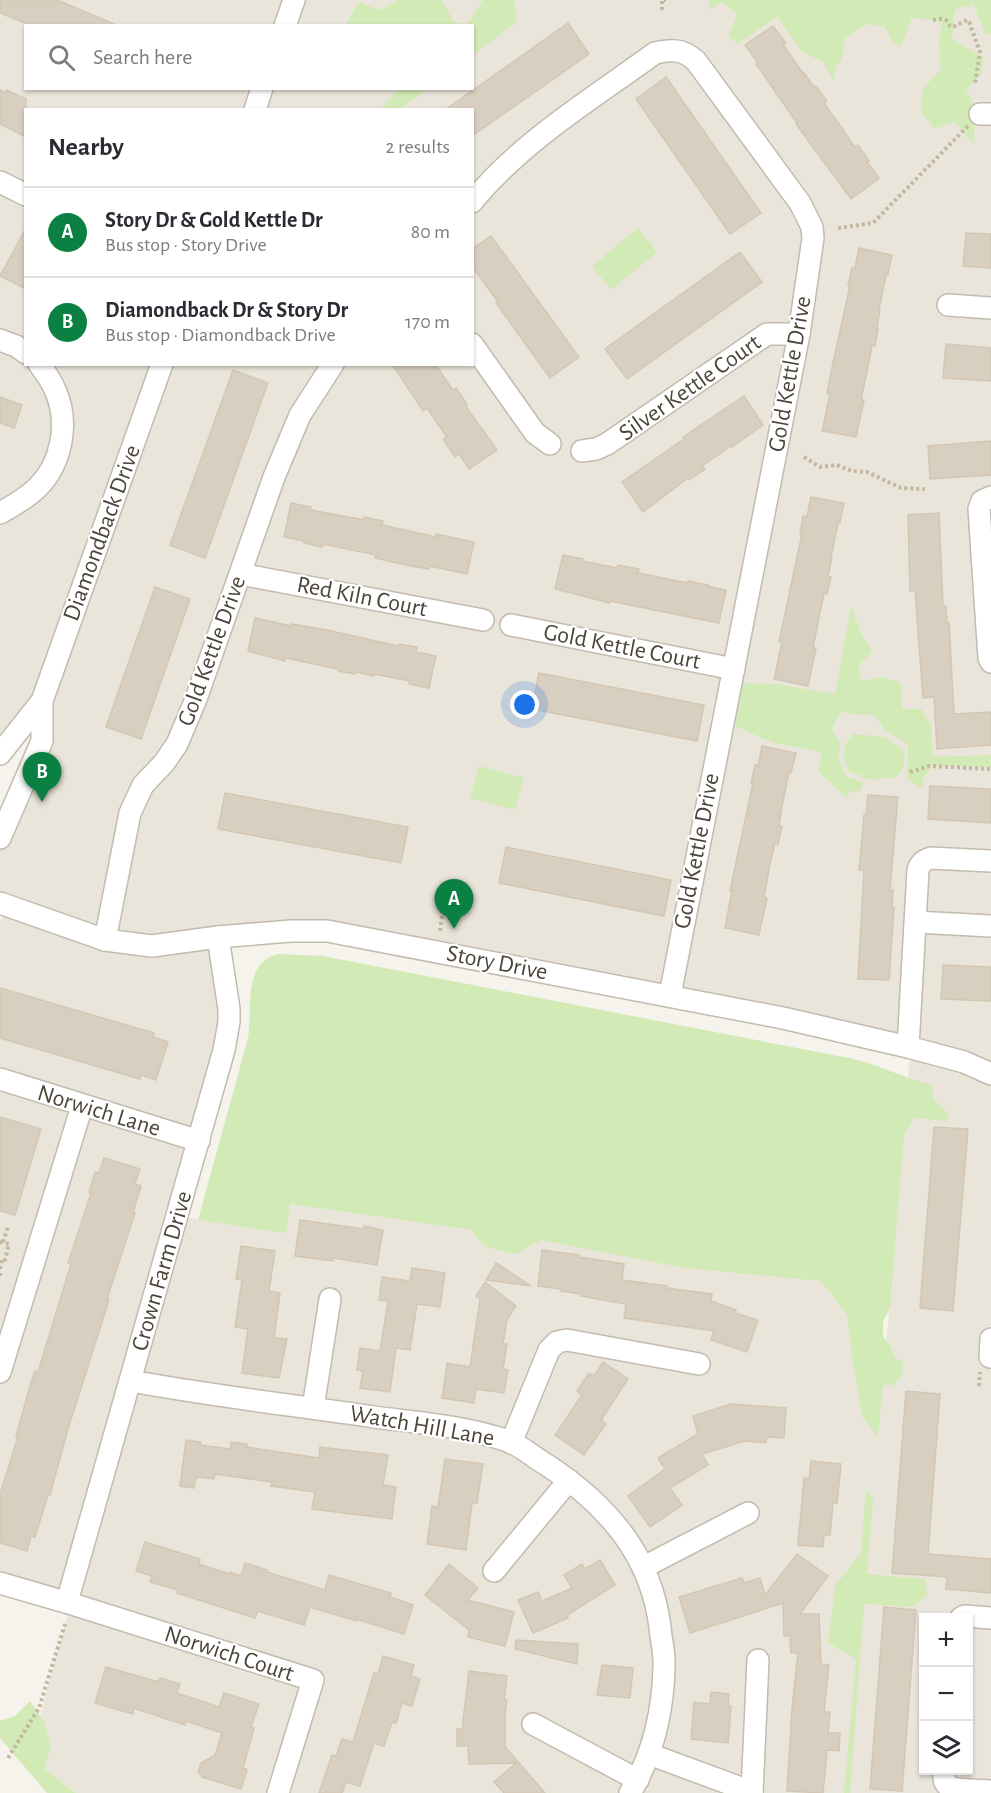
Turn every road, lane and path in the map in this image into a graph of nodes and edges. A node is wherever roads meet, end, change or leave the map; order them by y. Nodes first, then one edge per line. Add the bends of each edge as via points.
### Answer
1 (294, 0) edge
2 (666, 0) edge
3 (662, 10) dead end
4 (933, 20) dead end
5 (286, 24) edge
6 (975, 82) dead end
7 (261, 90) edge
8 (256, 108) edge
9 (985, 114) edge
10 (0, 182) edge
11 (24, 194) edge
12 (474, 200) edge
13 (838, 228) dead end
14 (948, 305) dead end
15 (991, 308) edge
16 (799, 334) junction
17 (0, 340) edge
18 (474, 347) edge
19 (24, 352) edge
20 (40, 366) edge
21 (161, 366) edge
22 (332, 366) edge
23 (550, 444) dead end
24 (582, 451) dead end
25 (804, 457) dead end
26 (925, 489) dead end
27 (991, 497) edge
28 (0, 513) edge
29 (240, 574) junction
30 (483, 620) dead end
31 (511, 625) dead end
32 (991, 662) edge
33 (734, 669) junction
34 (42, 701) junction
35 (0, 754) edge
36 (991, 769) edge
37 (910, 772) dead end
38 (0, 838) edge
39 (991, 861) edge
40 (0, 903) edge
41 (443, 907) dead end
42 (916, 922) junction
43 (991, 926) edge
44 (440, 931) dead end
45 (218, 937) junction
46 (105, 940) junction
47 (670, 996) junction
48 (908, 1047) junction
49 (991, 1074) edge
50 (0, 1079) edge
51 (82, 1106) junction
52 (199, 1142) junction
53 (8, 1227) dead end
54 (1, 1242) edge
55 (1, 1259) edge
56 (7, 1268) dead end
57 (0, 1271) edge
58 (330, 1299) dead end
59 (8, 1317) edge
60 (699, 1364) dead end
61 (0, 1372) edge
62 (131, 1381) junction
63 (313, 1408) junction
64 (511, 1443) junction
65 (569, 1480) junction
66 (748, 1513) dead end
67 (644, 1567) junction
68 (494, 1571) dead end
69 (0, 1583) edge
70 (67, 1612) junction
71 (973, 1617) edge
72 (991, 1618) edge
73 (758, 1660) dead end
74 (534, 1724) dead end
75 (649, 1754) junction
76 (8, 1758) dead end
77 (944, 1775) edge
78 (634, 1786) edge
79 (991, 1791) edge
80 (279, 1793) edge
81 (752, 1793) edge

1 - 5 street
2 - 3 path via 662,0
4 - 6 path via 946,20 953,27 969,22 980,52
7 - 8 street
9 - 13 path via 873,223
10 - 11 street
12 - 16 street, Gold Kettle Drive via 491,179 540,136 654,53 679,50 696,61 800,203 812,228
14 - 15 street
16 - 24 street, Silver Kettle Court via 767,334 607,444
16 - 33 street, Gold Kettle Drive
17 - 19 street
18 - 23 street via 535,433
20 - 28 street via 51,380 62,410 58,453 39,487
21 - 34 street, Diamondback Drive
22 - 29 street, Gold Kettle Drive via 300,415
25 - 26 path via 820,467 837,465 867,472 901,488
27 - 32 street via 982,501 979,509
29 - 30 street, Red Kiln Court
29 - 46 street, Gold Kettle Drive via 177,744 143,784 130,813
31 - 33 street, Gold Kettle Court
33 - 47 street, Gold Kettle Drive
34 - 35 street, Diamondback Drive
34 - 38 street, Diamondback Drive via 42,741
36 - 37 path via 929,766
39 - 42 street via 931,858 922,862 918,870
40 - 46 street, Story Drive
41 - 44 path
42 - 43 street
42 - 48 street
45 - 46 street, Story Drive via 152,946
45 - 47 street, Story Drive via 327,931
45 - 52 street, Crown Farm Drive via 229,1022
47 - 48 street, Story Drive
48 - 49 street, Story Drive via 964,1062
50 - 51 street, Norwich Lane
51 - 52 street, Norwich Lane
51 - 59 street
52 - 62 street, Crown Farm Drive
53 - 54 path
54 - 55 path via 9,1244 5,1260
55 - 57 path
56 - 57 path
58 - 63 street
59 - 61 street
60 - 64 street via 567,1340 557,1342 549,1350
62 - 63 street, Watch Hill Lane
62 - 70 street, Crown Farm Drive
63 - 64 street, Watch Hill Lane via 467,1430
64 - 65 street, Watch Hill Lane
65 - 67 street, Watch Hill Lane via 605,1512
65 - 68 street
66 - 67 street
67 - 75 street, Watch Hill Lane via 659,1616 664,1665 660,1712
69 - 70 street
70 - 76 path via 39,1708
70 - 80 street, Norwich Court via 312,1680
71 - 72 street
73 - 81 street
74 - 78 street
75 - 78 street, Watch Hill Lane
75 - 81 street
77 - 79 street via 949,1786

